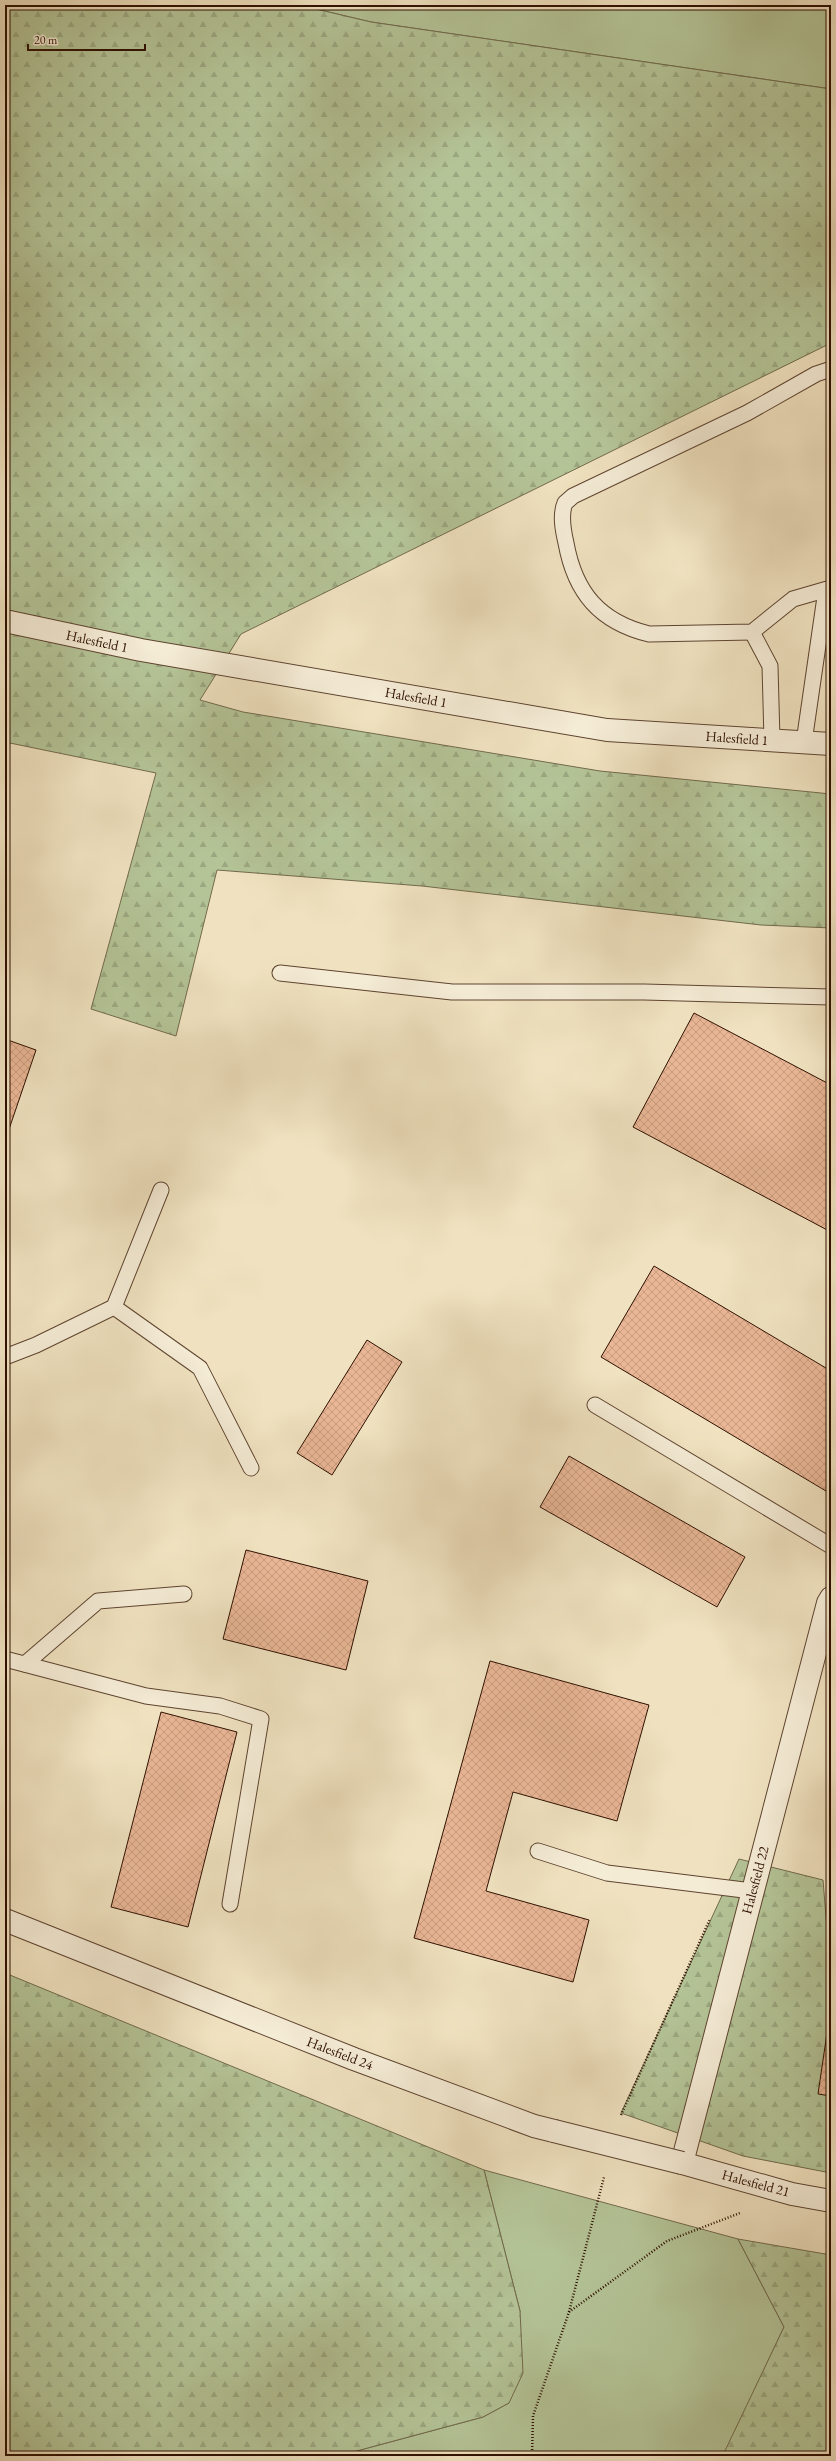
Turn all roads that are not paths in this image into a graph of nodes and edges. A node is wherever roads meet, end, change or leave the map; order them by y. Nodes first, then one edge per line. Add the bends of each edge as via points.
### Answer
1 (831, 369) edge
2 (829, 589) edge
3 (5, 621) edge
4 (752, 632) junction
5 (772, 740) junction
6 (804, 742) junction
7 (831, 744) edge
8 (280, 973) dead end
9 (831, 997) edge
10 (161, 1190) dead end
11 (114, 1307) junction
12 (5, 1357) edge
13 (595, 1405) dead end
14 (251, 1468) dead end
15 (831, 1546) edge
16 (184, 1594) dead end
17 (831, 1598) edge
18 (5, 1659) edge
19 (25, 1664) junction
20 (538, 1851) dead end
21 (752, 1891) junction
22 (230, 1904) dead end
23 (5, 1920) edge
24 (682, 2163) junction
25 (831, 2201) edge

1 - 4 lane via 816,374 746,413 573,496 563,508 566,546 575,574 591,603 616,624 649,634
2 - 4 lane via 793,599
2 - 6 lane
3 - 5 street, Halesfield 1 via 141,650 606,730
4 - 5 lane via 770,666
5 - 6 street, Halesfield 1
6 - 7 street, Halesfield 1
8 - 9 lane via 452,992 644,992
10 - 11 lane
11 - 12 lane via 36,1345
11 - 14 lane via 200,1368
13 - 15 lane
16 - 19 lane via 98,1601
17 - 21 street, Halesfield 22
18 - 19 lane
19 - 22 lane via 146,1696 220,1706 261,1719
20 - 21 lane via 607,1873
21 - 24 street, Halesfield 22
23 - 24 street, Halesfield 24, bridge via 354,2059 534,2126
24 - 25 street, Halesfield 21 via 792,2194

